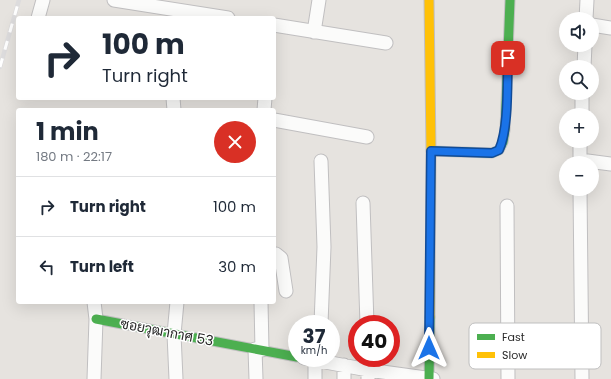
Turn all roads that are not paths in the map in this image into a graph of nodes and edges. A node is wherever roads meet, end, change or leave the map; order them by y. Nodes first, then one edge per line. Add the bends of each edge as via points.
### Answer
1 (43, 0) edge
2 (114, 0) edge
3 (319, 0) edge
4 (428, 0) edge
5 (510, 0) edge
6 (586, 0) edge
7 (586, 12) edge
8 (39, 16) edge
9 (215, 16) edge
10 (276, 25) edge
11 (599, 26) edge
12 (611, 28) edge
13 (314, 32) junction
14 (386, 42) dead end
15 (276, 120) edge
16 (367, 137) dead end
17 (431, 151) junction
18 (321, 161) dead end
19 (599, 163) edge
20 (611, 164) edge
21 (580, 196) edge
22 (363, 203) dead end
23 (506, 206) dead end
24 (276, 254) edge
25 (286, 291) dead end
26 (94, 304) edge
27 (177, 304) edge
28 (261, 304) edge
29 (322, 315) edge
30 (367, 315) edge
31 (96, 318) junction
32 (507, 323) edge
33 (581, 323) edge
34 (174, 334) junction
35 (258, 350) junction
36 (288, 355) edge
37 (340, 364) edge
38 (344, 365) junction
39 (315, 367) edge
40 (368, 369) edge
41 (508, 369) edge
42 (582, 369) edge
43 (94, 379) edge
44 (176, 379) edge
45 (256, 379) edge
46 (315, 379) edge
47 (344, 379) edge
48 (431, 379) edge
49 (508, 379) edge
50 (582, 379) edge

1 - 8 street
2 - 9 street
3 - 13 street
4 - 17 street
5 - 17 street via 505,130 499,150 492,153
6 - 7 street
10 - 13 street
11 - 12 street
13 - 14 street
15 - 16 street
17 - 48 street
18 - 29 street via 324,247
19 - 20 street
21 - 33 street
22 - 30 street
23 - 32 street
24 - 25 street via 281,258
26 - 31 street
27 - 34 street
28 - 35 street
31 - 34 street, ซอยวุฒากาศ 53
31 - 43 street
34 - 35 street, ซอยวุฒากาศ 53
34 - 44 street
35 - 36 street, ซอยวุฒากาศ 53
35 - 45 street
37 - 38 street
38 - 40 street
38 - 47 street
39 - 46 street
40 - 48 street
41 - 49 street
42 - 50 street

